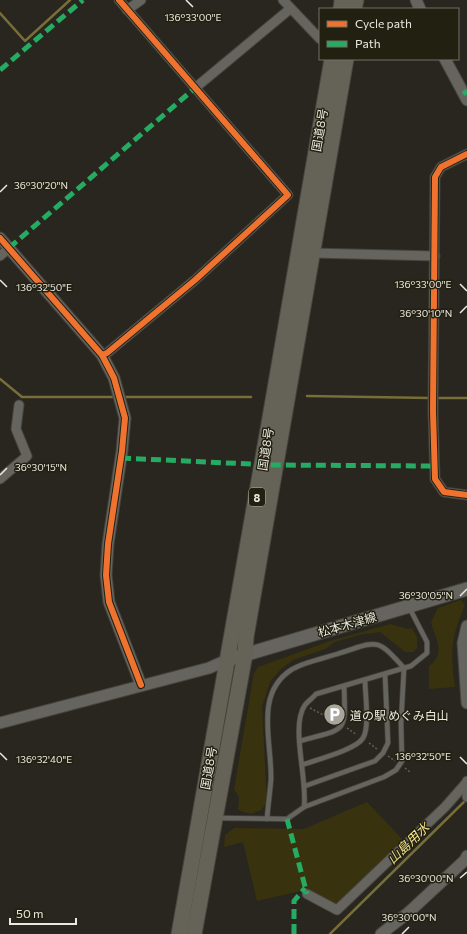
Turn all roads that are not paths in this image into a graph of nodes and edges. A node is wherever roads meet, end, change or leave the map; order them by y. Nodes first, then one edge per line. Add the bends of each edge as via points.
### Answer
1 (119, 0) edge
2 (140, 0) edge
3 (283, 0) edge
4 (290, 9) junction
5 (127, 10) junction
6 (319, 38) edge
7 (332, 60) edge
8 (346, 60) edge
9 (446, 60) edge
10 (195, 88) junction
11 (467, 100) edge
12 (467, 154) edge
13 (0, 238) edge
14 (9, 248) junction
15 (312, 253) junction
16 (0, 256) edge
17 (435, 256) junction
18 (102, 355) junction
19 (19, 406) dead end
20 (0, 479) edge
21 (467, 495) edge
22 (467, 589) edge
23 (409, 606) junction
24 (467, 626) edge
25 (245, 654) junction
26 (227, 660) junction
27 (404, 668) junction
28 (385, 674) junction
29 (365, 680) junction
30 (141, 685) junction
31 (344, 686) junction
32 (467, 704) edge
33 (0, 723) edge
34 (300, 741) junction
35 (302, 764) junction
36 (467, 779) edge
37 (467, 782) edge
38 (305, 786) junction
39 (467, 796) edge
40 (304, 807) junction
41 (214, 818) junction
42 (267, 819) junction
43 (467, 856) edge
44 (307, 894) dead end
45 (179, 934) edge
46 (194, 934) edge
47 (382, 934) edge

1 - 5 street
2 - 5 street
3 - 4 street
4 - 6 street
4 - 10 street
5 - 10 street
7 - 26 highway, 国道8号 / 8
8 - 15 highway, 国道8号 / 8
9 - 11 street
10 - 18 street via 288,195 195,280
12 - 17 street via 441,167 435,177
13 - 14 street
14 - 16 street
14 - 18 street
15 - 17 street
15 - 25 highway, 国道8号 / 8
17 - 21 street via 433,404 436,479 444,492
18 - 30 street via 114,378 125,418 108,544 108,602
19 - 20 street via 16,429 27,456
22 - 23 main road, 松本木津線
23 - 25 main road, 松本木津線
23 - 27 lane via 427,642 427,653 411,666
24 - 32 street via 463,643
25 - 26 main road, 松本木津線
25 - 41 highway, 国道8号 / 8
26 - 30 street via 210,668
26 - 45 highway, 国道8号 / 8
27 - 28 lane
27 - 40 lane via 402,761 396,770 384,777
27 - 42 lane via 386,648 373,642 292,669 279,680 272,691 267,709 270,779
28 - 29 lane
28 - 38 lane via 388,743 383,753 375,761
29 - 31 lane
29 - 35 lane via 366,728 363,739 355,746
30 - 33 street
31 - 34 lane via 316,694 305,705 300,716
31 - 34 lane via 345,719 342,725 337,730
34 - 35 lane
35 - 38 lane
36 - 37 street
37 - 39 street
37 - 44 street via 445,807 337,910
38 - 40 lane
40 - 42 lane via 287,819
41 - 42 lane
41 - 46 highway, 国道8号 / 8
43 - 47 street via 408,913

